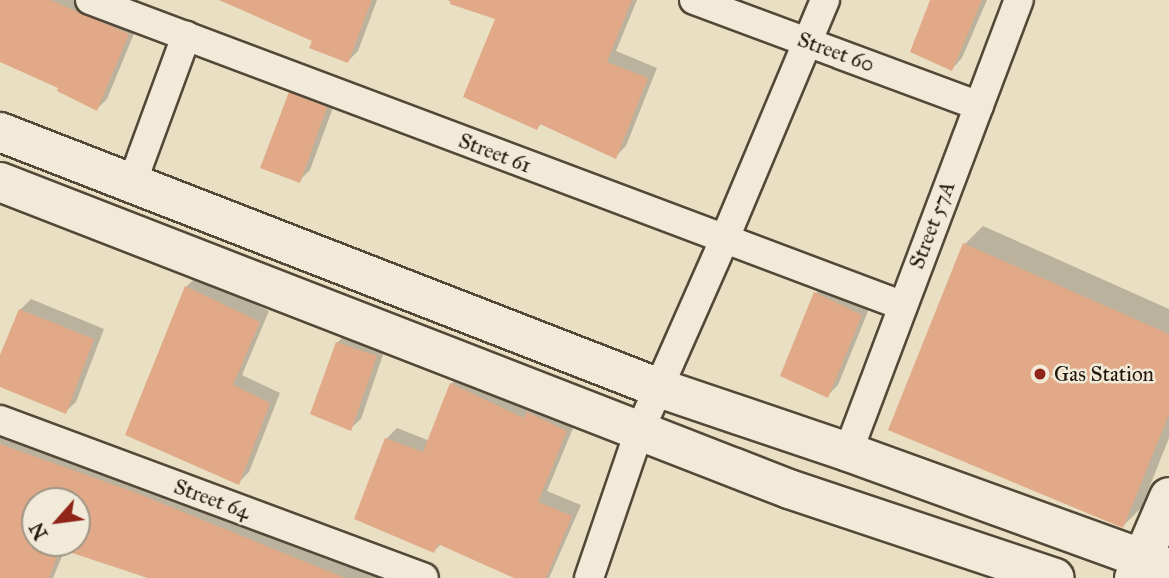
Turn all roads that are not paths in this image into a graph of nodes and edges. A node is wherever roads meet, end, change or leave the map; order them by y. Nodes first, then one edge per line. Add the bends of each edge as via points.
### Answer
1 (90, 0) edge
2 (694, 0) edge
3 (825, 0) edge
4 (1019, 0) edge
5 (186, 36) junction
6 (808, 41) junction
7 (979, 106) junction
8 (0, 132) edge
9 (0, 182) edge
10 (132, 183) junction
11 (725, 238) junction
12 (901, 306) junction
13 (659, 388) junction
14 (0, 420) edge
15 (639, 432) junction
16 (848, 452) junction
17 (1169, 497) edge
18 (1149, 568) edge
19 (424, 578) edge
20 (589, 578) edge
21 (1055, 578) edge

1 - 5 street, Street 61
2 - 6 street, Street 60
3 - 6 street
4 - 7 street, Street 57A
5 - 10 street
5 - 11 street, Street 61
6 - 7 street, Street 60
6 - 11 street
7 - 12 street, Street 57A
8 - 10 street
9 - 15 street
10 - 13 street
11 - 12 street, Street 61
11 - 13 street
12 - 16 street, Street 57A
13 - 15 street
13 - 16 street
14 - 19 street, Street 64
15 - 20 street
15 - 21 street via 789,489
16 - 18 street
17 - 18 street

